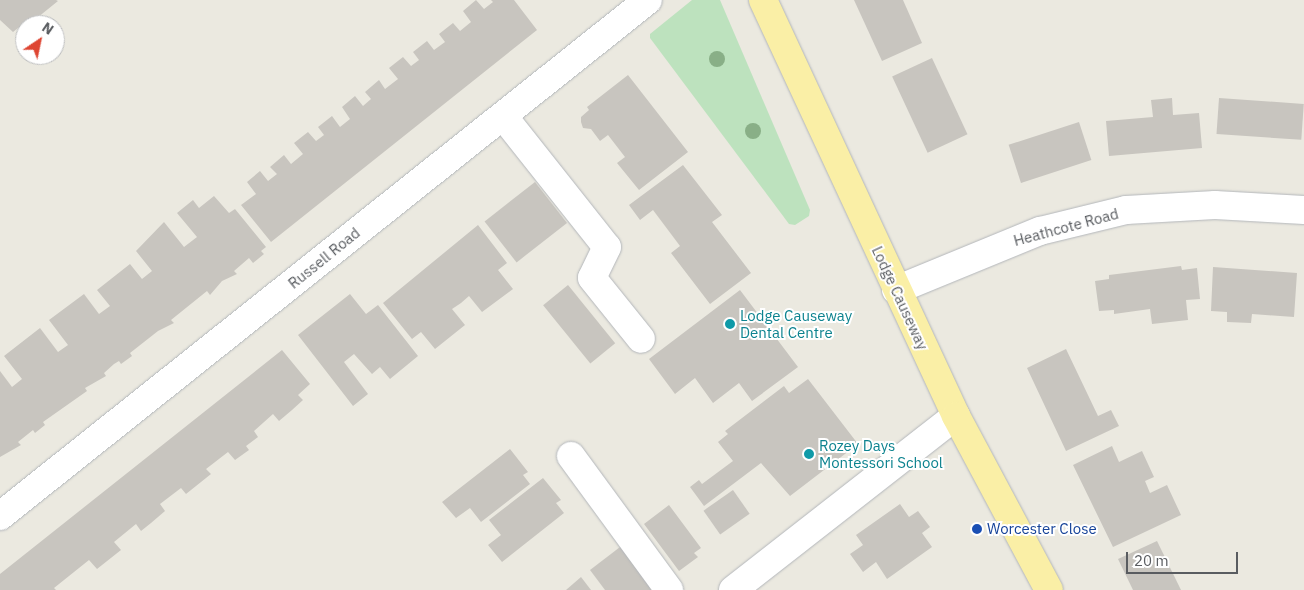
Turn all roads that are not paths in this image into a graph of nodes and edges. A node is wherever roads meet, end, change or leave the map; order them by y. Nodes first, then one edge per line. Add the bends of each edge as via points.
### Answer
1 (648, 0) edge
2 (763, 0) edge
3 (503, 116) junction
4 (1304, 210) edge
5 (896, 290) junction
6 (641, 339) dead end
7 (956, 416) junction
8 (571, 456) dead end
9 (0, 516) edge
10 (669, 590) edge
11 (733, 590) edge
12 (1049, 590) edge

1 - 3 street, Russell Road
2 - 5 main road, Lodge Causeway
3 - 6 street via 607,247 592,278
3 - 9 street, Russell Road
4 - 5 street, Heathcote Road via 1215,205 1126,210 1040,231
5 - 7 main road, Lodge Causeway
7 - 11 street
7 - 12 main road, Lodge Causeway
8 - 10 street

